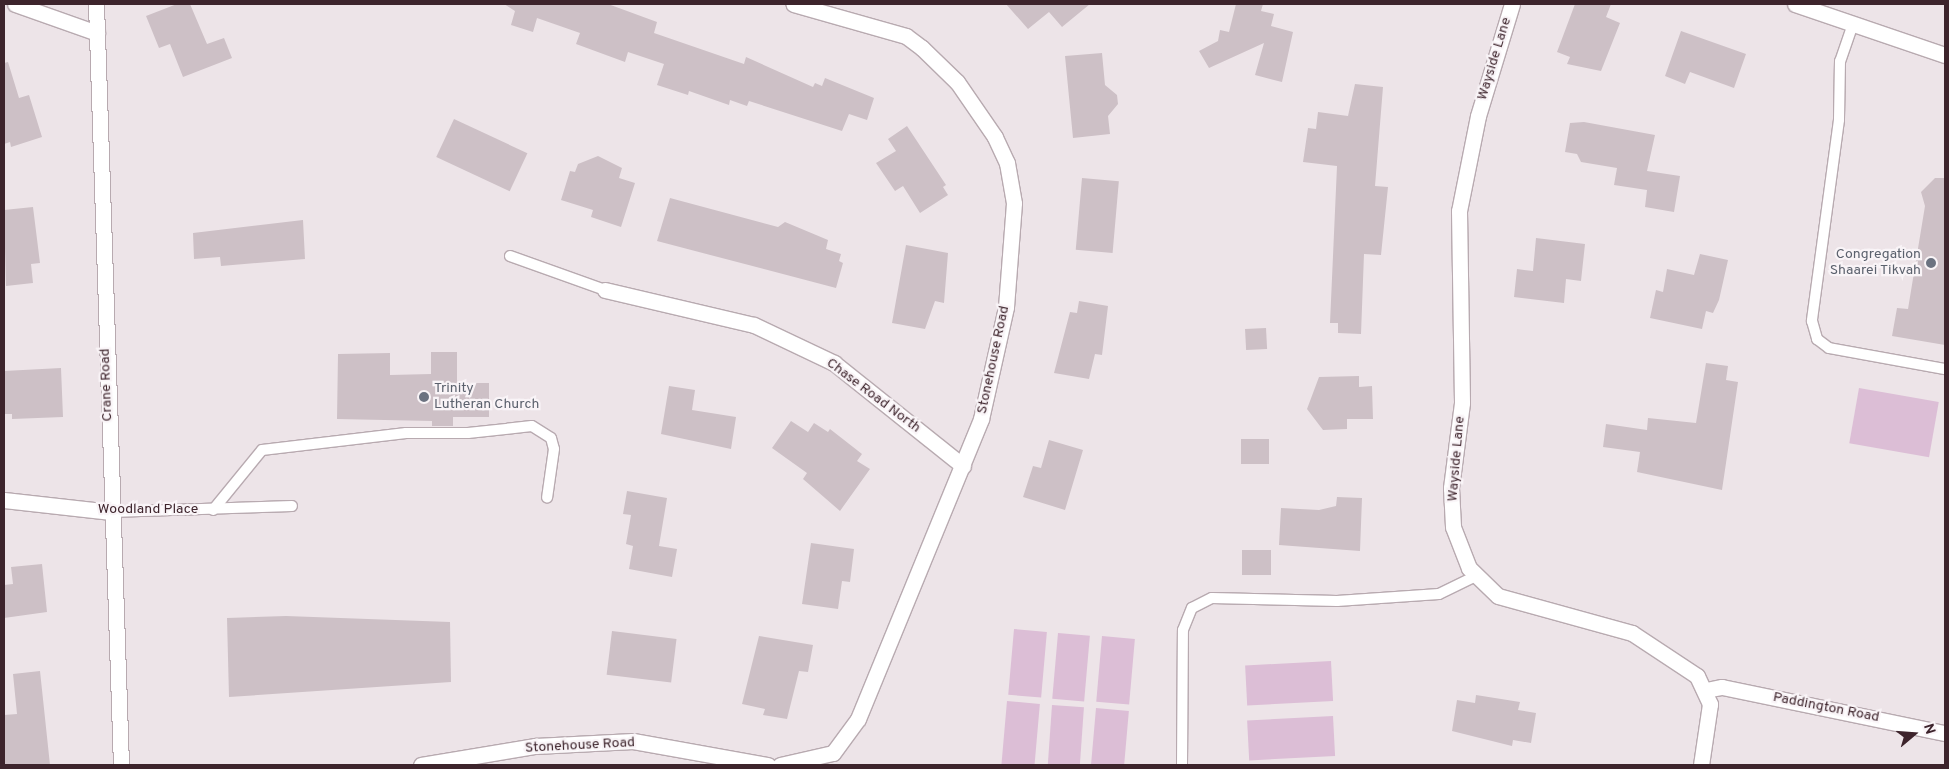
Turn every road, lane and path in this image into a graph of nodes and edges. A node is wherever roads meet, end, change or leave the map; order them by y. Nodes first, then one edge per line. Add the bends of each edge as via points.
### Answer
1 (15, 4) edge
2 (96, 4) edge
3 (793, 4) edge
4 (1512, 4) edge
5 (1795, 4) edge
6 (1853, 24) junction
7 (97, 34) junction
8 (1945, 55) edge
9 (510, 256) dead end
10 (605, 290) joint
11 (1945, 369) edge
12 (963, 466) junction
13 (547, 498) dead end
14 (4, 500) edge
15 (292, 506) dead end
16 (213, 510) junction
17 (111, 512) junction
18 (1476, 576) junction
19 (1706, 690) junction
20 (1945, 732) edge
21 (121, 765) edge
22 (421, 765) edge
23 (768, 765) edge
24 (780, 765) edge
25 (1182, 765) edge
26 (1701, 765) edge

1 - 7 street
2 - 7 street, Crane Road
3 - 12 street, Stonehouse Road via 906,36 957,82 1007,163 1014,203 1006,307 981,419
4 - 18 street, Wayside Lane via 1478,116 1459,211 1462,403 1451,488 1453,527 1460,552
5 - 6 street
6 - 8 street
6 - 11 lane via 1840,61 1839,120 1812,321 1817,339 1830,348
7 - 17 street, Crane Road
9 - 10 lane
10 - 12 street, Chase Road North via 754,325 834,363
12 - 24 street, Stonehouse Road via 858,719 834,753
13 - 16 lane via 554,449 551,438 532,426 468,433 406,433 262,450
14 - 17 street, Woodland Place
15 - 16 lane, Woodland Place
16 - 17 lane, Woodland Place
17 - 21 street, Crane Road
18 - 19 street, Wayside Lane via 1498,596 1528,608 1632,634 1684,666
18 - 25 lane via 1439,594 1336,601 1212,598 1192,608 1184,630
19 - 20 street, Paddington Road via 1722,687
19 - 26 street via 1710,704
22 - 23 street, Stonehouse Road via 535,746 633,740

